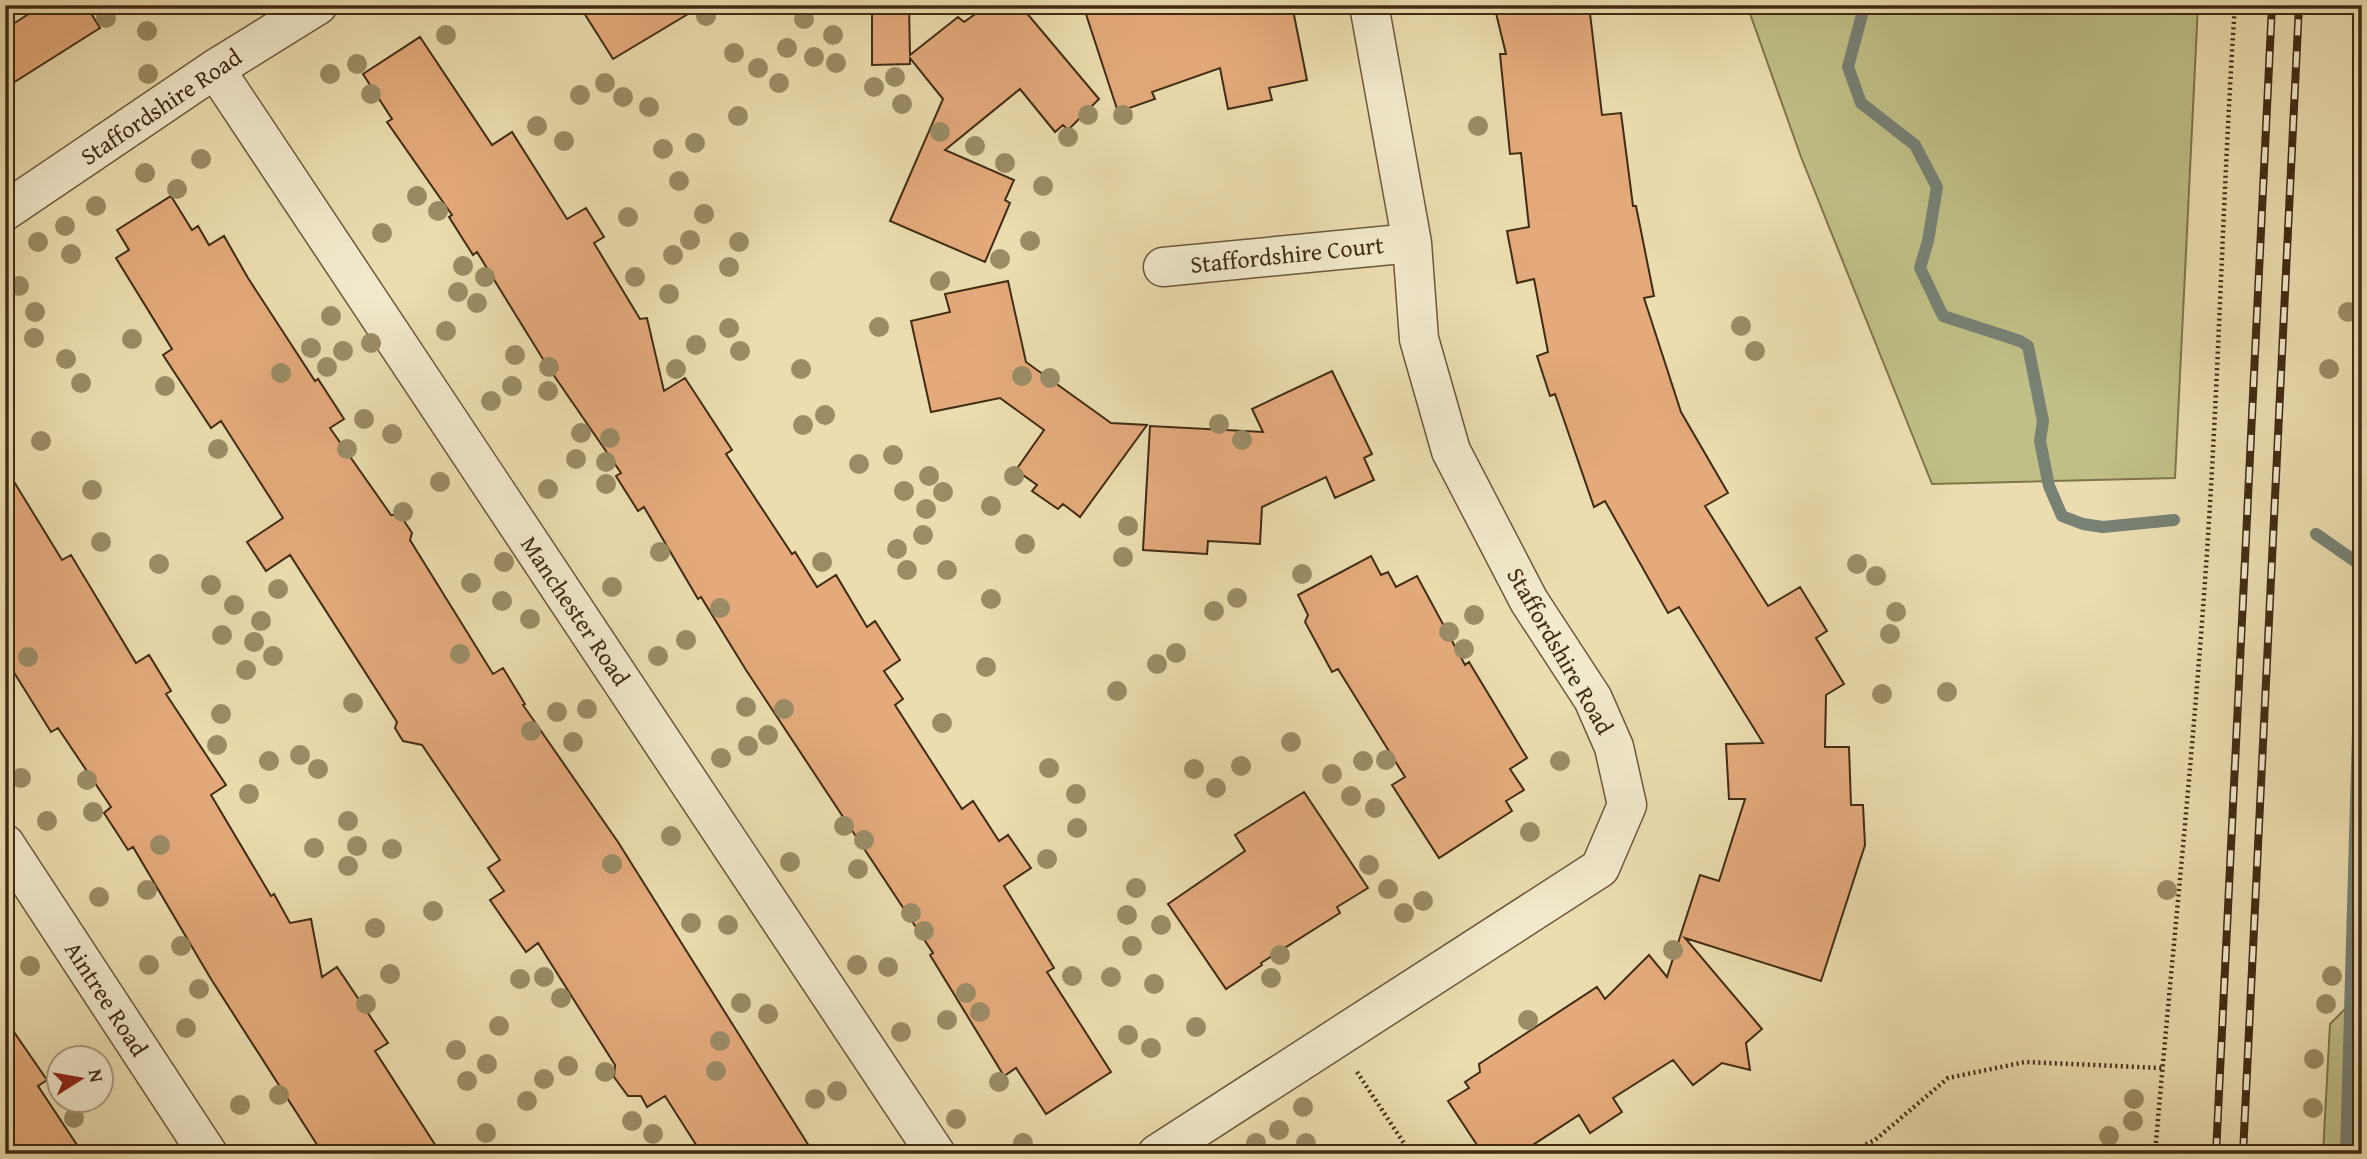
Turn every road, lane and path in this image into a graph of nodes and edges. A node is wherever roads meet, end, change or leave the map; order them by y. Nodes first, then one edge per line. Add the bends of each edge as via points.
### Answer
1 (318, 5) edge
2 (1369, 5) edge
3 (2235, 5) edge
4 (215, 69) junction
5 (5, 211) edge
6 (1412, 243) junction
7 (1163, 267) dead end
8 (5, 844) edge
9 (1335, 1039) junction
10 (2162, 1068) junction
11 (208, 1154) edge
12 (936, 1154) edge
13 (1157, 1154) edge
14 (1411, 1154) edge
15 (1846, 1154) edge
16 (2155, 1154) edge

1 - 4 street, Staffordshire Road
2 - 6 street, Staffordshire Road
3 - 10 path via 2195,720
4 - 5 street, Staffordshire Road
4 - 12 street, Manchester Road
6 - 7 street, Staffordshire Court
6 - 9 street, Staffordshire Road via 1419,339 1451,451 1529,601 1593,699 1614,747 1627,805 1600,868
8 - 11 street, Aintree Road
9 - 13 street, Staffordshire Road
9 - 14 path
10 - 15 path via 2025,1062 1948,1078 1875,1140
10 - 16 path

